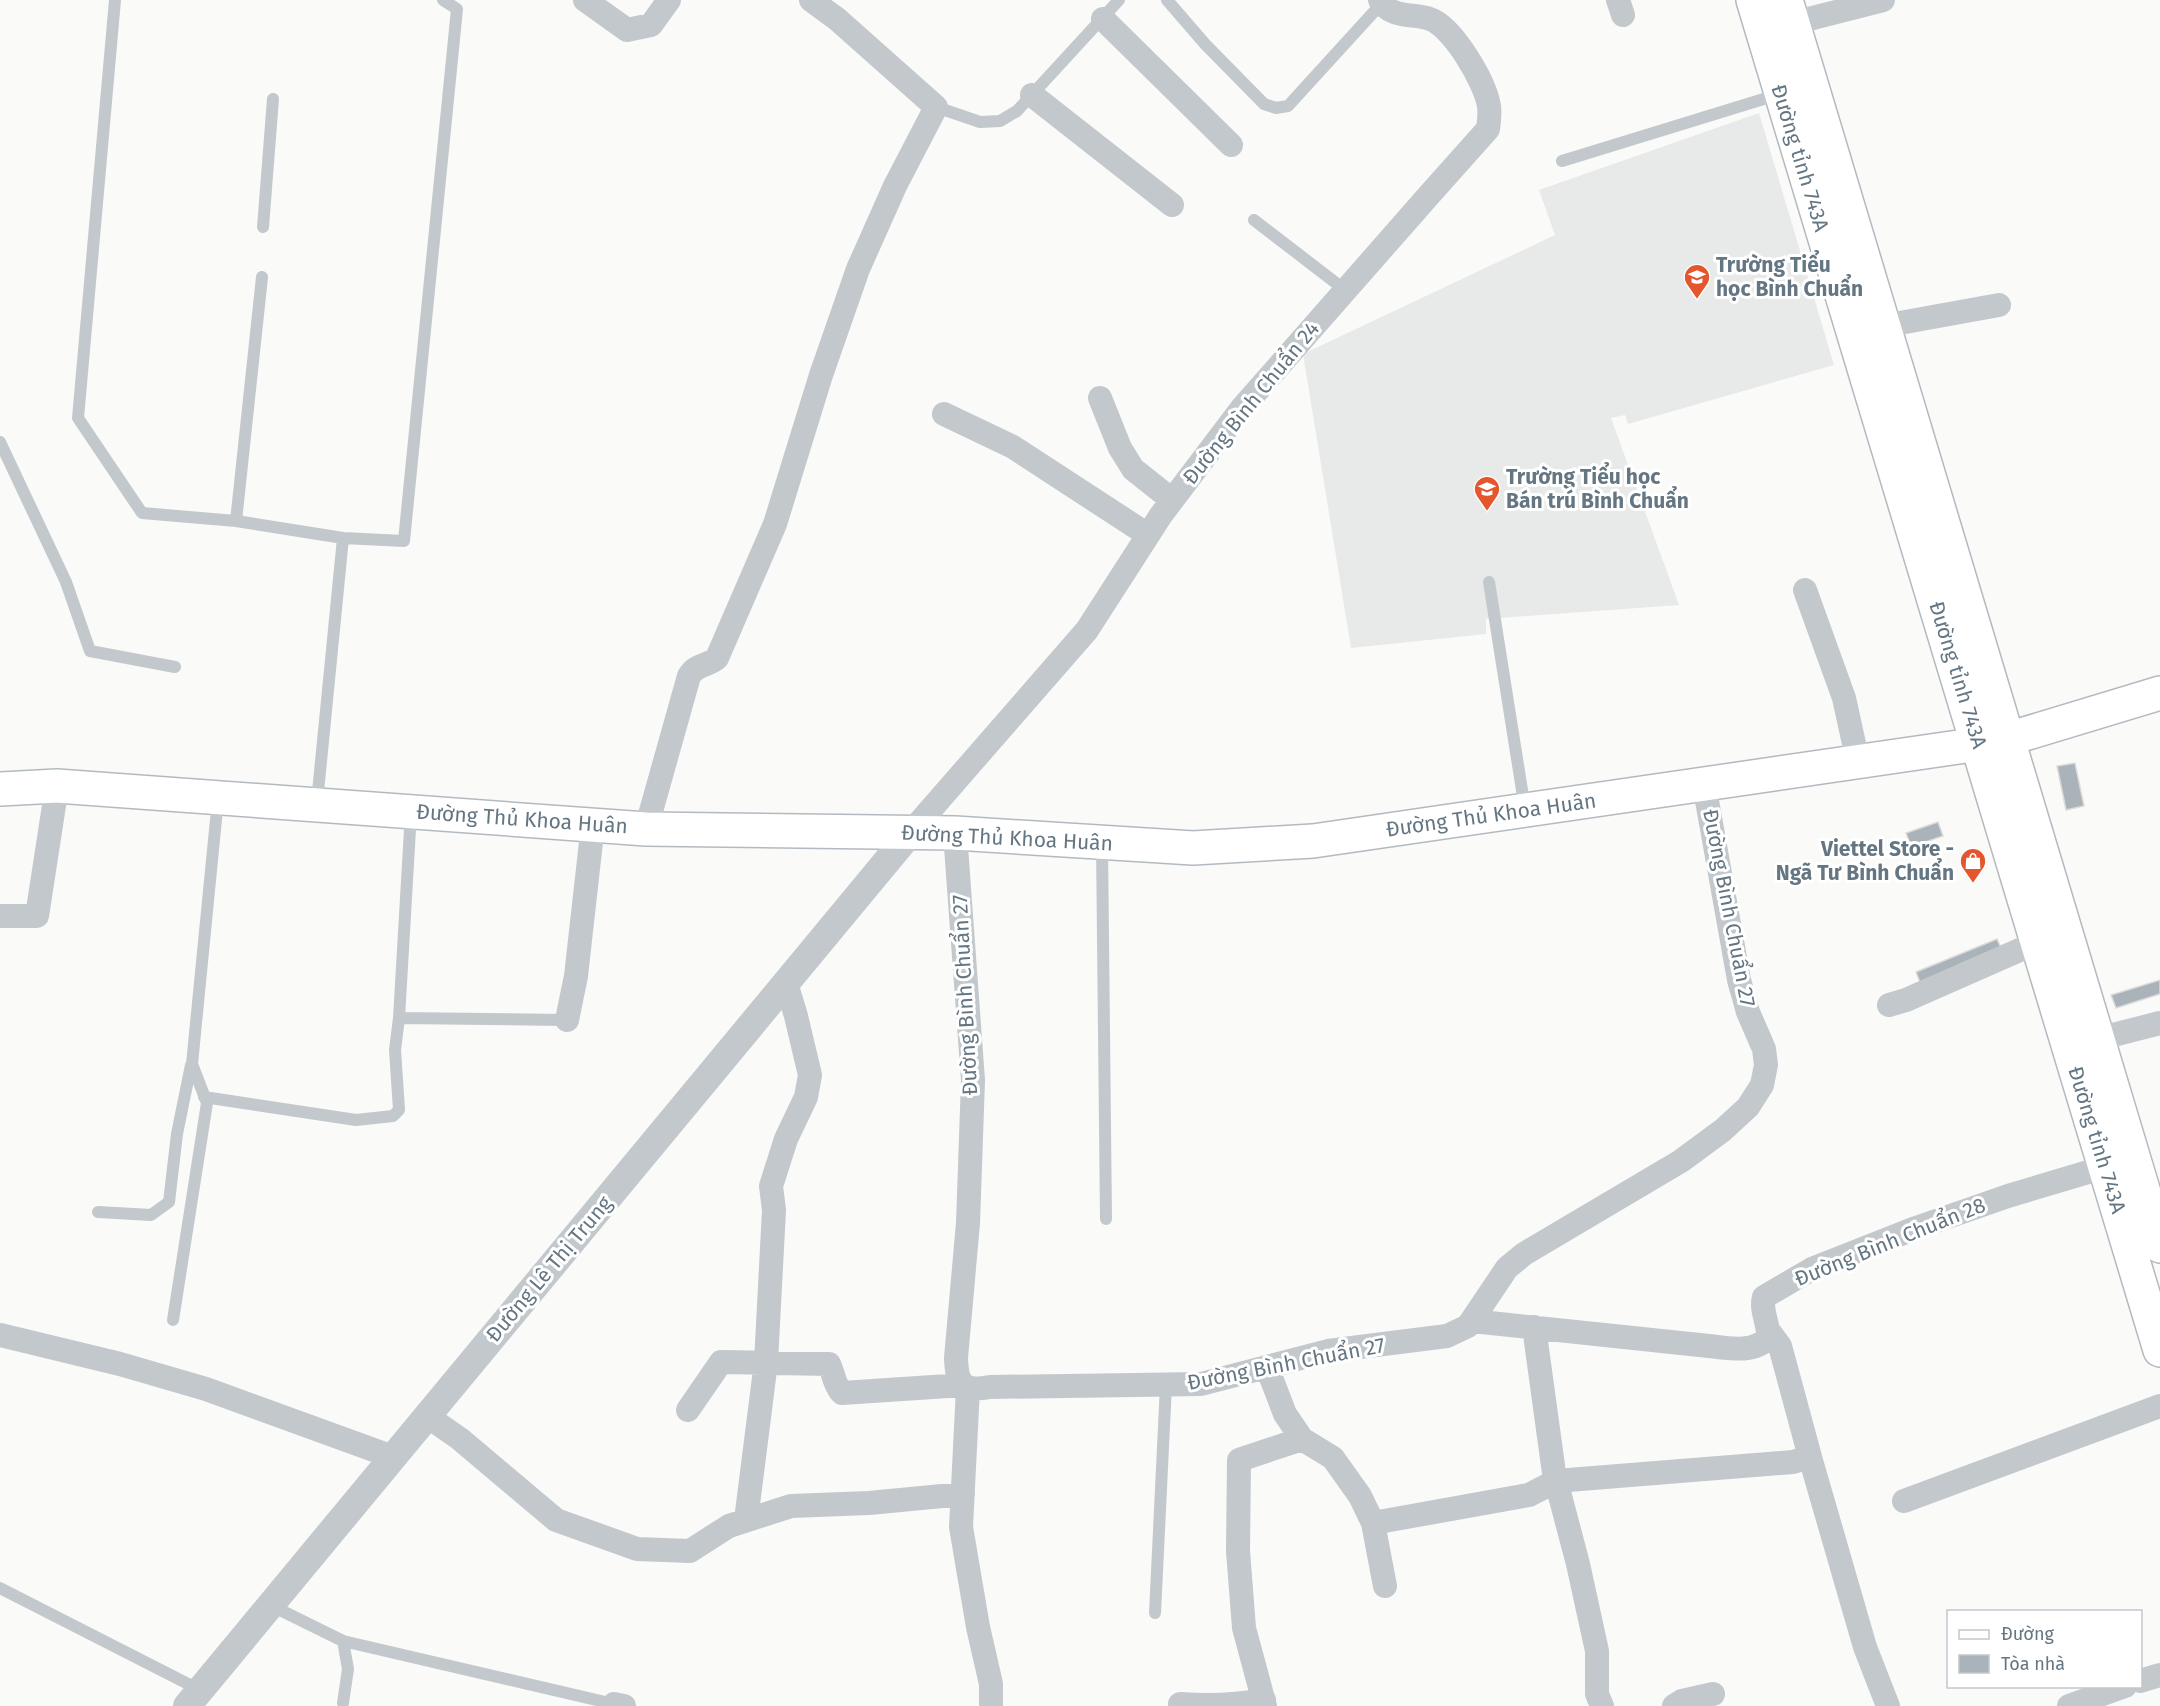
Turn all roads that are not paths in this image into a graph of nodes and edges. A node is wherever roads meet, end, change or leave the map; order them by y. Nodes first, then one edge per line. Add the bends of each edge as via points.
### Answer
1 (115, 0) edge
2 (443, 0) edge
3 (585, 0) edge
4 (669, 0) edge
5 (812, 0) edge
6 (1119, 0) edge
7 (1167, 0) edge
8 (1753, 0) edge
9 (1883, 0) edge
10 (1381, 2) edge
11 (1789, 11) edge
12 (1102, 19) junction
13 (1781, 94) junction
14 (1032, 95) junction
15 (273, 99) dead end
16 (936, 107) junction
17 (1231, 145) dead end
18 (1562, 161) dead end
19 (1172, 206) dead end
20 (1254, 220) dead end
21 (263, 227) dead end
22 (262, 277) dead end
23 (1345, 290) junction
24 (1999, 304) dead end
25 (1883, 326) junction
26 (1100, 398) dead end
27 (944, 414) dead end
28 (0, 442) edge
29 (1172, 500) junction
30 (236, 521) junction
31 (1148, 535) junction
32 (343, 538) junction
33 (1489, 582) dead end
34 (1805, 590) dead end
35 (175, 667) dead end
36 (2160, 693) edge
37 (1993, 742) junction
38 (1858, 762) junction
39 (1704, 784) junction
40 (57, 786) junction
41 (0, 789) edge
42 (218, 797) junction
43 (317, 804) junction
44 (1525, 810) junction
45 (411, 811) junction
46 (593, 824) junction
47 (646, 829) junction
48 (911, 832) junction
49 (955, 833) junction
50 (1102, 842) junction
51 (0, 916) edge
52 (2038, 942) junction
53 (786, 983) junction
54 (1889, 1005) dead end
55 (399, 1018) junction
56 (567, 1020) joint
57 (2160, 1023) edge
58 (2097, 1039) junction
59 (192, 1064) junction
60 (204, 1097) junction
61 (2104, 1167) junction
62 (2150, 1179) edge
63 (98, 1212) dead end
64 (1106, 1219) dead end
65 (2160, 1246) edge
66 (173, 1320) dead end
67 (1472, 1321) junction
68 (1534, 1327) junction
69 (1768, 1330) junction
70 (0, 1335) edge
71 (2160, 1350) edge
72 (766, 1362) junction
73 (1267, 1367) junction
74 (1166, 1385) junction
75 (965, 1387) junction
76 (2160, 1406) edge
77 (688, 1410) dead end
78 (427, 1416) junction
79 (1302, 1439) junction
80 (393, 1457) junction
81 (1810, 1457) junction
82 (1556, 1480) junction
83 (963, 1494) junction
84 (1904, 1501) dead end
85 (746, 1520) junction
86 (1373, 1523) junction
87 (1385, 1586) dead end
88 (0, 1588) edge
89 (270, 1605) junction
90 (1155, 1613) dead end
91 (343, 1641) junction
92 (2160, 1675) edge
93 (2142, 1680) edge
94 (2120, 1688) edge
95 (1713, 1694) dead end
96 (193, 1698) edge
97 (343, 1703) dead end
98 (1265, 1703) edge
99 (1180, 1704) dead end
100 (617, 1705) edge
101 (991, 1706) edge
102 (1602, 1706) edge
103 (1674, 1706) edge
104 (1888, 1706) edge
105 (2071, 1706) edge

1 - 30 lane via 78,418 142,513
2 - 32 lane via 457,9 404,541
3 - 4 street via 627,30 651,25
5 - 16 street
6 - 12 lane
7 - 10 lane via 1264,104 1276,108 1288,106
8 - 13 main road, Đường tỉnh 743A
9 - 11 street
10 - 23 street, Đường Bình Chuẩn 24 via 1394,13 1442,25 1476,74 1489,106 1488,129
11 - 25 main road, Đường tỉnh 743A
12 - 14 lane
12 - 17 street
13 - 18 lane
13 - 37 main road, Đường tỉnh 743A
14 - 16 lane via 1000,121 980,122
14 - 19 street
15 - 21 lane
16 - 47 street via 858,269 775,524 722,648 712,663 701,665 689,676
20 - 23 lane
22 - 30 lane
23 - 29 street, Đường Bình Chuẩn 24 via 1242,408
24 - 25 street
25 - 37 main road, Đường tỉnh 743A
26 - 29 street via 1133,469
27 - 31 street via 1013,447
28 - 35 lane via 66,582 90,651
29 - 31 street, Đường Bình Chuẩn 24
30 - 32 lane
31 - 48 street, Đường Bình Chuẩn 24 via 1087,630
32 - 43 lane
33 - 44 lane
34 - 38 street via 1844,698
36 - 37 main road, Đường Thủ Khoa Huân
37 - 38 main road, Đường Thủ Khoa Huân
37 - 52 main road, Đường tỉnh 743A
37 - 58 main road, Đường tỉnh 743A
38 - 39 main road, Đường Thủ Khoa Huân
39 - 44 main road, Đường Thủ Khoa Huân
39 - 67 street, Đường Bình Chuẩn 27 via 1739,980 1764,1049 1762,1085 1748,1107 1724,1130 1681,1161 1524,1254 1507,1268
40 - 41 main road, Đường Thủ Khoa Huân
40 - 42 main road, Đường Thủ Khoa Huân
40 - 51 street via 37,916
42 - 43 main road, Đường Thủ Khoa Huân
42 - 59 lane
43 - 45 main road, Đường Thủ Khoa Huân
44 - 50 main road, Đường Thủ Khoa Huân via 1312,841 1193,848
45 - 46 main road, Đường Thủ Khoa Huân
45 - 55 lane
46 - 47 main road, Đường Thủ Khoa Huân
46 - 56 street via 576,976
47 - 48 main road, Đường Thủ Khoa Huân
48 - 49 main road, Đường Thủ Khoa Huân
48 - 53 street, Đường Lê Thị Trung
49 - 50 main road, Đường Thủ Khoa Huân
49 - 75 street, Đường Bình Chuẩn 27 via 973,1080 968,1223 956,1358 957,1375
50 - 64 lane
52 - 54 street
52 - 61 main road, Đường tỉnh 743A
53 - 72 street via 810,1075 806,1097 786,1139 771,1186 774,1210
53 - 78 street, Đường Lê Thị Trung
55 - 56 lane
55 - 60 lane via 395,1050 399,1110 393,1116 356,1120
57 - 58 street
58 - 62 main road, Đường tỉnh 743A
59 - 60 lane
59 - 63 lane via 177,1134 169,1202 150,1215
60 - 66 lane via 207,1103
61 - 69 street, Đường Bình Chuẩn 28 via 1977,1206 1812,1269 1764,1297
61 - 71 main road, Đường tỉnh 743A
62 - 65 main road, Đường tỉnh 743A
67 - 68 street
67 - 73 street, Đường Bình Chuẩn 27 via 1447,1336 1328,1351
68 - 69 street via 1740,1348 1765,1342
68 - 82 street
69 - 81 street via 1780,1346
70 - 80 street via 206,1389
72 - 75 street via 829,1364 842,1393
72 - 77 street via 721,1362
72 - 85 street
73 - 74 street, Đường Bình Chuẩn 27 via 1201,1384
73 - 79 street via 1285,1414
74 - 75 street, Đường Bình Chuẩn 27 via 974,1390
74 - 90 lane
75 - 83 street
76 - 84 street
78 - 80 street, Đường Lê Thị Trung
78 - 85 street via 556,1520 637,1549 690,1551
79 - 86 street via 1333,1458 1360,1496
79 - 98 street via 1239,1460 1238,1551 1244,1628
80 - 89 street, Đường Lê Thị Trung
81 - 82 street via 1793,1462
81 - 104 street via 1865,1647
82 - 86 street via 1528,1495
82 - 102 street via 1597,1651 1597,1694
83 - 85 street via 791,1506
83 - 101 street via 961,1527 991,1684
86 - 87 street
88 - 96 lane
89 - 91 lane
89 - 96 street, Đường Lê Thị Trung
91 - 97 lane via 348,1669
91 - 100 lane
92 - 93 street
94 - 105 street
95 - 103 street
98 - 99 street

